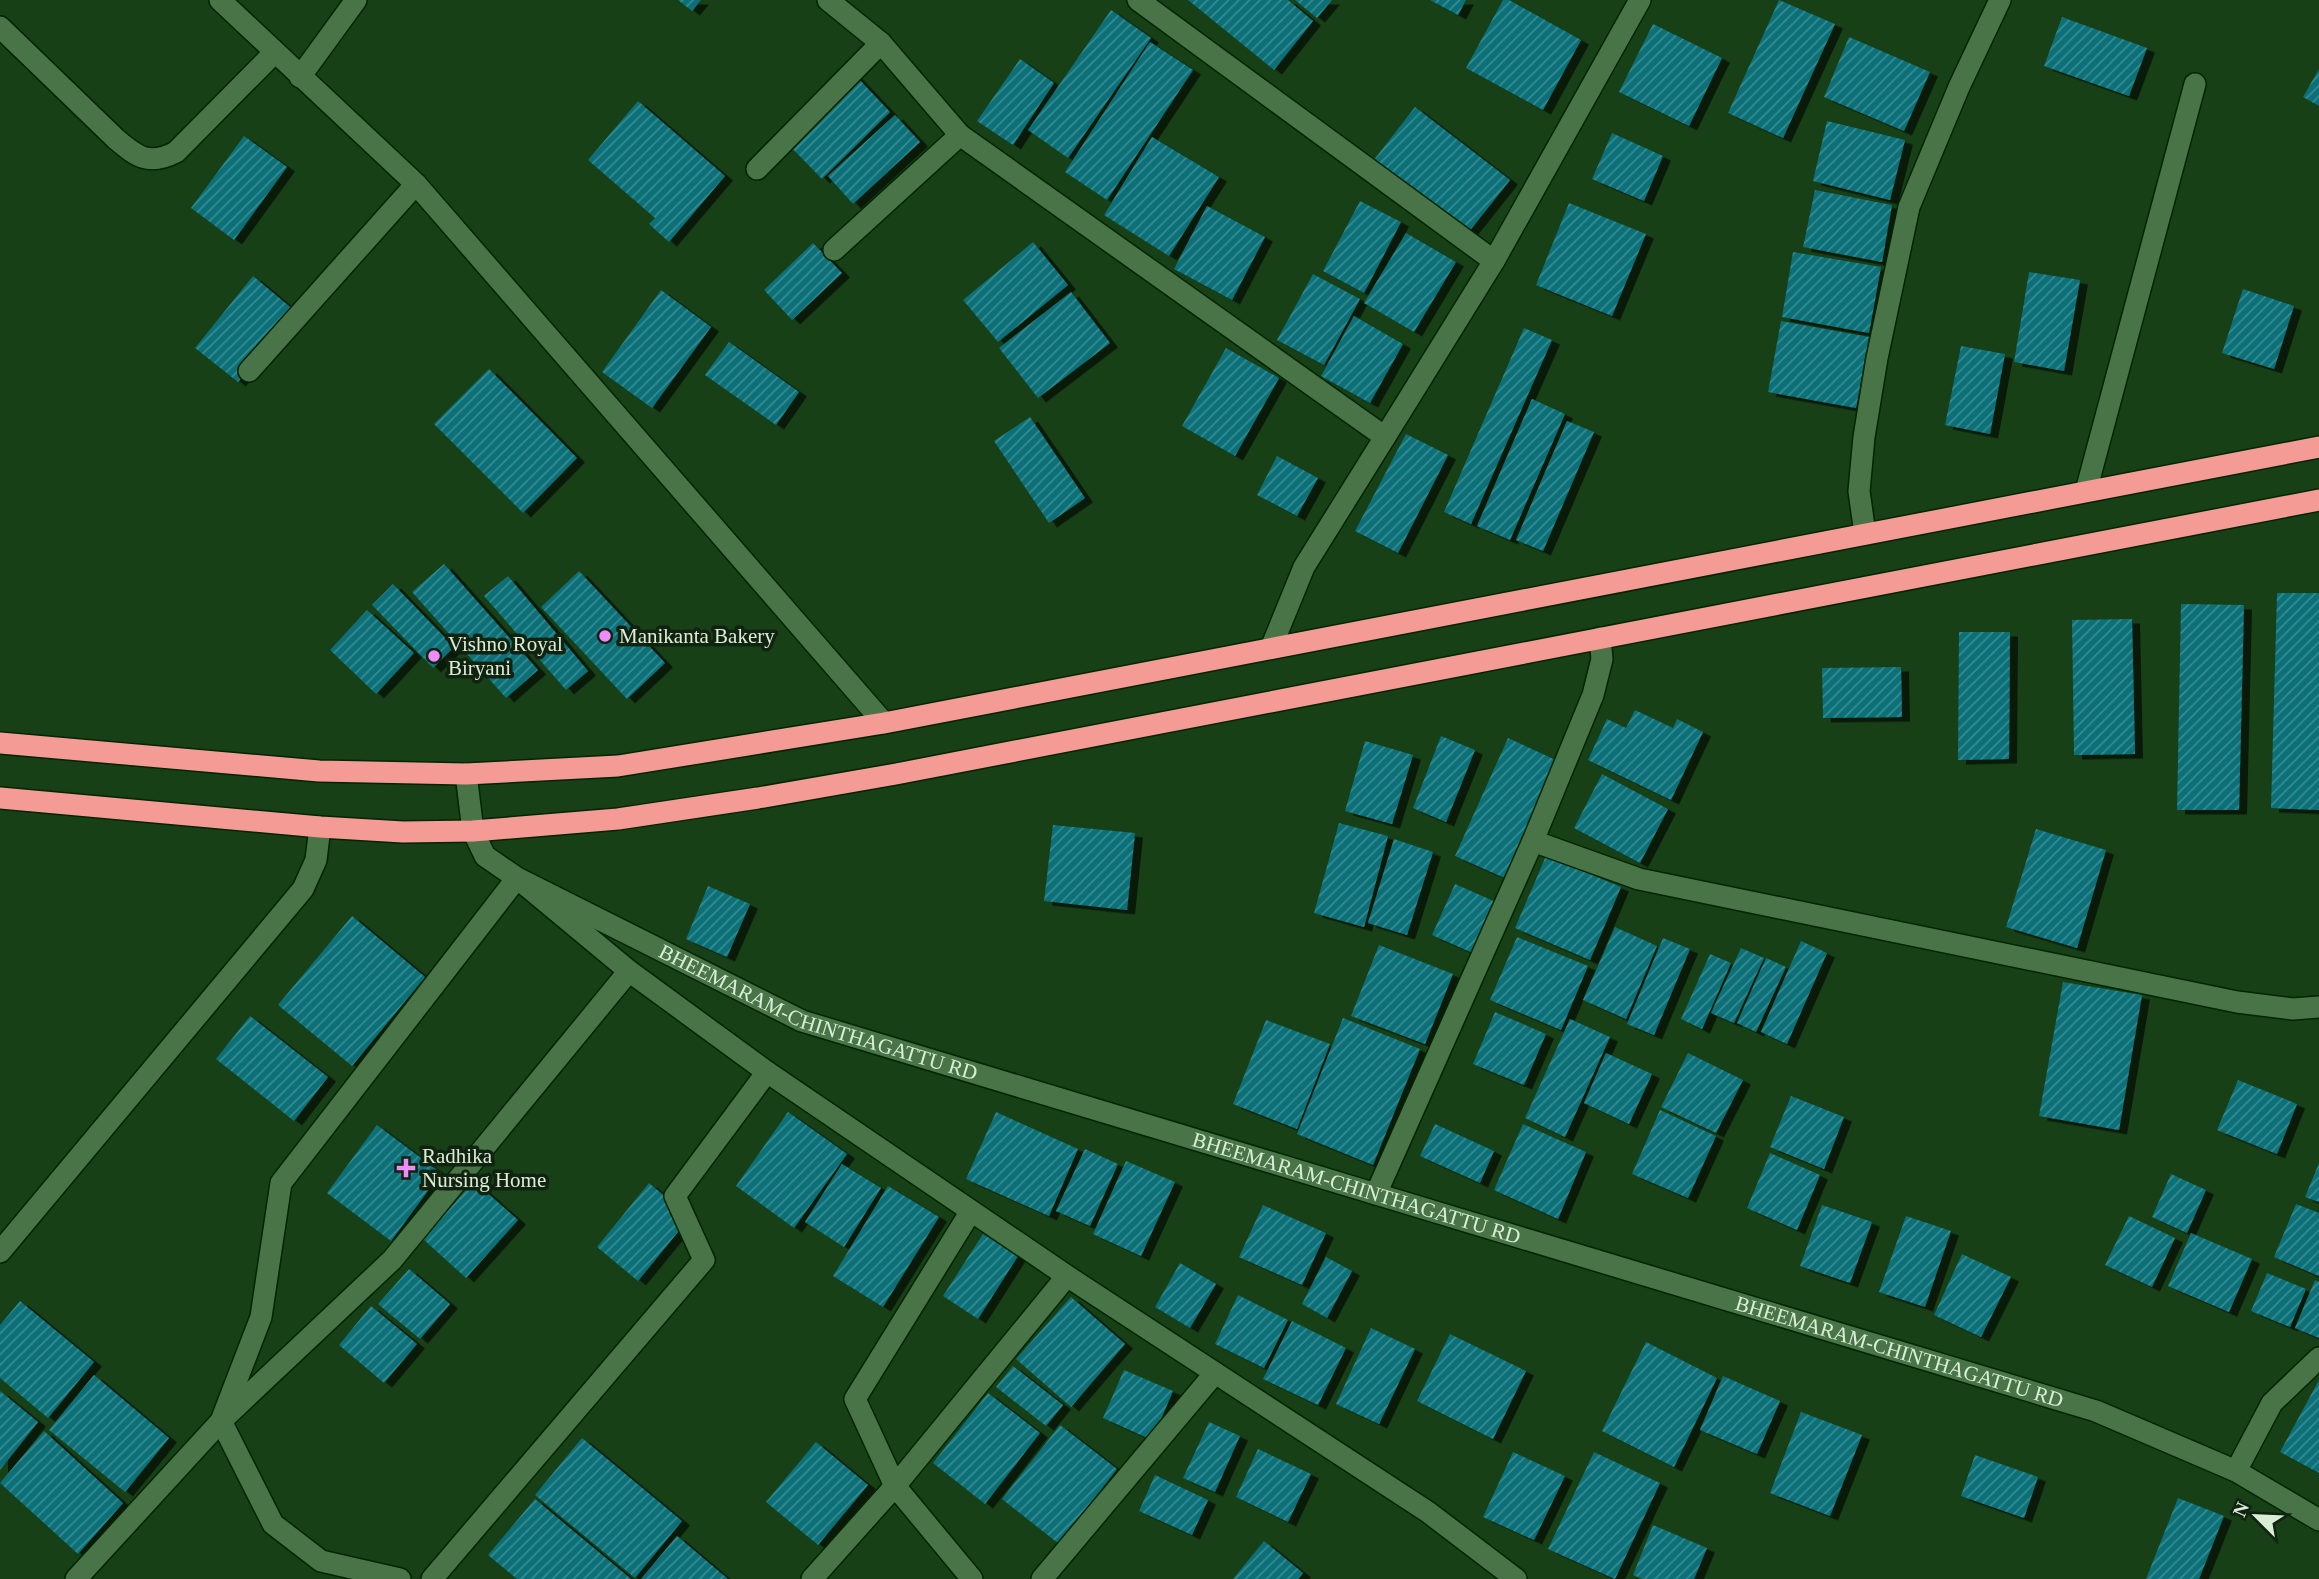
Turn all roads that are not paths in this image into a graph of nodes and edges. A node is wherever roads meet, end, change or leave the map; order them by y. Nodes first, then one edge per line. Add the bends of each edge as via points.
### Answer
1 (220, 0) edge
2 (356, 0) edge
3 (828, 0) edge
4 (1138, 0) edge
5 (2000, 0) edge
6 (1633, 3) edge
7 (0, 27) edge
8 (881, 43) junction
9 (274, 53) junction
10 (300, 77) junction
11 (2195, 84) dead end
12 (960, 135) junction
13 (757, 169) dead end
14 (416, 184) junction
15 (834, 250) dead end
16 (1494, 261) junction
17 (249, 371) dead end
18 (1385, 437) junction
19 (2319, 447) edge
20 (2086, 491) junction
21 (2319, 500) edge
22 (1865, 534) junction
23 (1600, 638) junction
24 (1271, 648) junction
25 (884, 723) junction
26 (0, 743) edge
27 (466, 774) junction
28 (0, 798) edge
29 (320, 827) junction
30 (473, 831) junction
31 (1533, 841) junction
32 (517, 878) junction
33 (629, 971) junction
34 (2319, 1007) edge
35 (766, 1072) junction
36 (1376, 1194) junction
37 (971, 1212) junction
38 (0, 1252) edge
39 (1067, 1276) junction
40 (2319, 1358) edge
41 (1215, 1373) junction
42 (221, 1421) junction
43 (2236, 1471) junction
44 (895, 1486) junction
45 (2319, 1520) edge
46 (76, 1579) edge
47 (400, 1579) edge
48 (432, 1579) edge
49 (812, 1579) edge
50 (972, 1579) edge
51 (1042, 1579) edge
52 (1516, 1579) edge

1 - 9 street
2 - 10 street
3 - 8 street
4 - 16 street
5 - 22 street via 1909,207 1864,437 1859,491
6 - 16 street
7 - 9 street via 116,139 147,159 162,159 176,152
8 - 12 street
8 - 13 street
9 - 10 street
10 - 14 street
11 - 20 street
12 - 15 street
12 - 18 street
14 - 17 street
14 - 25 street
16 - 18 street
18 - 24 street via 1304,567
19 - 20 highway
20 - 22 highway
21 - 23 highway
22 - 24 highway
23 - 30 highway via 758,798 618,819
23 - 31 street via 1602,659 1593,695
24 - 25 highway
25 - 27 highway via 618,766
26 - 27 highway via 319,771
27 - 30 street, BHEEMARAM-CHINTHAGATTU RD
28 - 29 highway
29 - 30 highway
29 - 38 street via 316,860 303,889
30 - 32 street, BHEEMARAM-CHINTHAGATTU RD via 485,856
31 - 34 street via 1639,878 2237,1002 2292,1009
31 - 36 street
32 - 33 street
32 - 36 street, BHEEMARAM-CHINTHAGATTU RD via 802,1021
32 - 42 street via 281,1183 261,1317
33 - 35 street
33 - 42 street via 392,1260
35 - 37 street
35 - 48 street via 674,1196 704,1260
36 - 43 street, BHEEMARAM-CHINTHAGATTU RD via 2096,1411
37 - 39 street
37 - 44 street via 855,1399
39 - 41 street
39 - 44 street
40 - 43 street via 2272,1403
41 - 51 street
41 - 52 street via 1428,1512
42 - 46 street
42 - 47 street via 272,1524 321,1561
43 - 45 street, BHEEMARAM-CHINTHAGATTU RD
44 - 49 street
44 - 50 street

